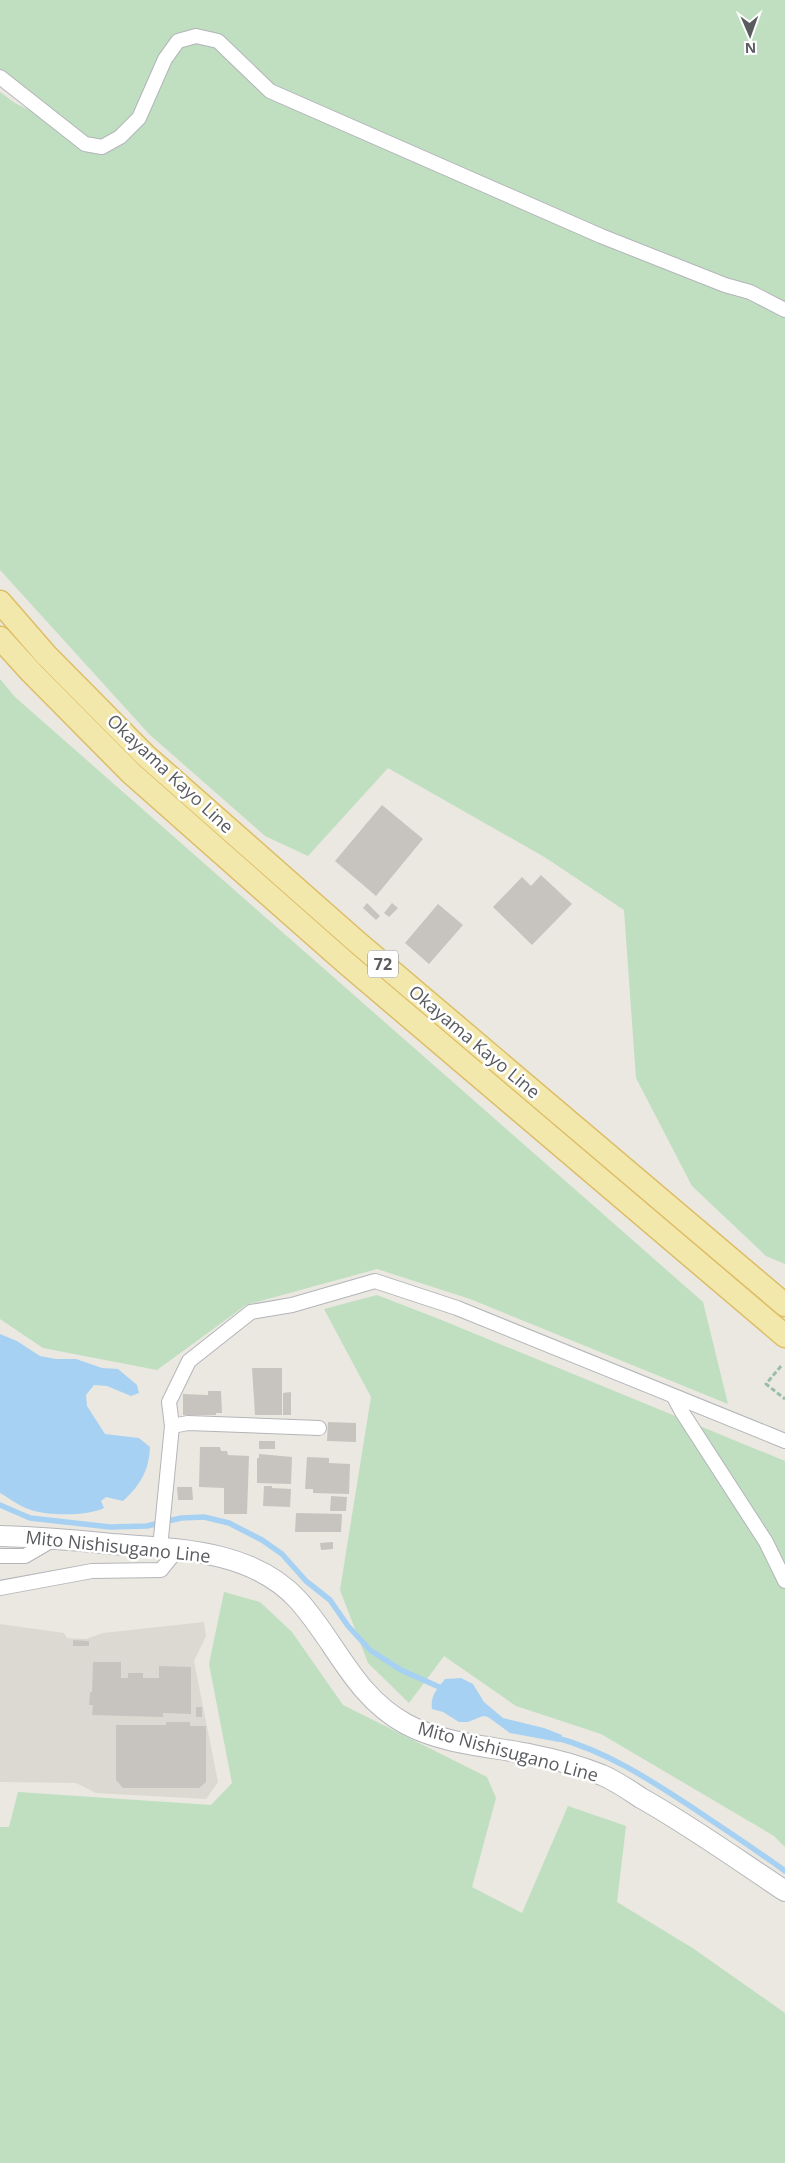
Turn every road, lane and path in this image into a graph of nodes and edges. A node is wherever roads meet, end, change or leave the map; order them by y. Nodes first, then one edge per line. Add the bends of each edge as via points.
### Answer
1 (0, 77) edge
2 (785, 310) edge
3 (0, 602) edge
4 (0, 638) edge
5 (785, 1306) edge
6 (785, 1336) edge
7 (781, 1366) dead end
8 (674, 1397) junction
9 (785, 1399) edge
10 (172, 1426) junction
11 (318, 1428) dead end
12 (785, 1442) edge
13 (0, 1536) edge
14 (54, 1538) junction
15 (168, 1549) junction
16 (0, 1556) edge
17 (785, 1581) edge
18 (0, 1588) edge
19 (785, 1891) edge

1 - 2 street via 85,144 102,147 120,137 139,118 165,59 178,41 196,36 218,41 270,91 601,236 750,292
3 - 5 main road, Okayama Kayo Line / 72 via 46,655 145,755 358,942
4 - 6 main road, Okayama Kayo Line / 72 via 131,773 354,969
7 - 9 path via 766,1384
8 - 10 street via 457,1308 375,1281 292,1305 251,1312 189,1362 169,1402
8 - 12 street
8 - 17 street via 766,1542
10 - 11 street
10 - 15 street via 163,1520
13 - 14 main road, Mito Nishisugano Line
14 - 15 main road, Mito Nishisugano Line
14 - 16 street via 25,1556
15 - 18 street via 162,1570 92,1571
15 - 19 main road, Mito Nishisugano Line via 230,1559 277,1582 297,1599 363,1691 407,1725 443,1738 534,1755 602,1775 663,1810

